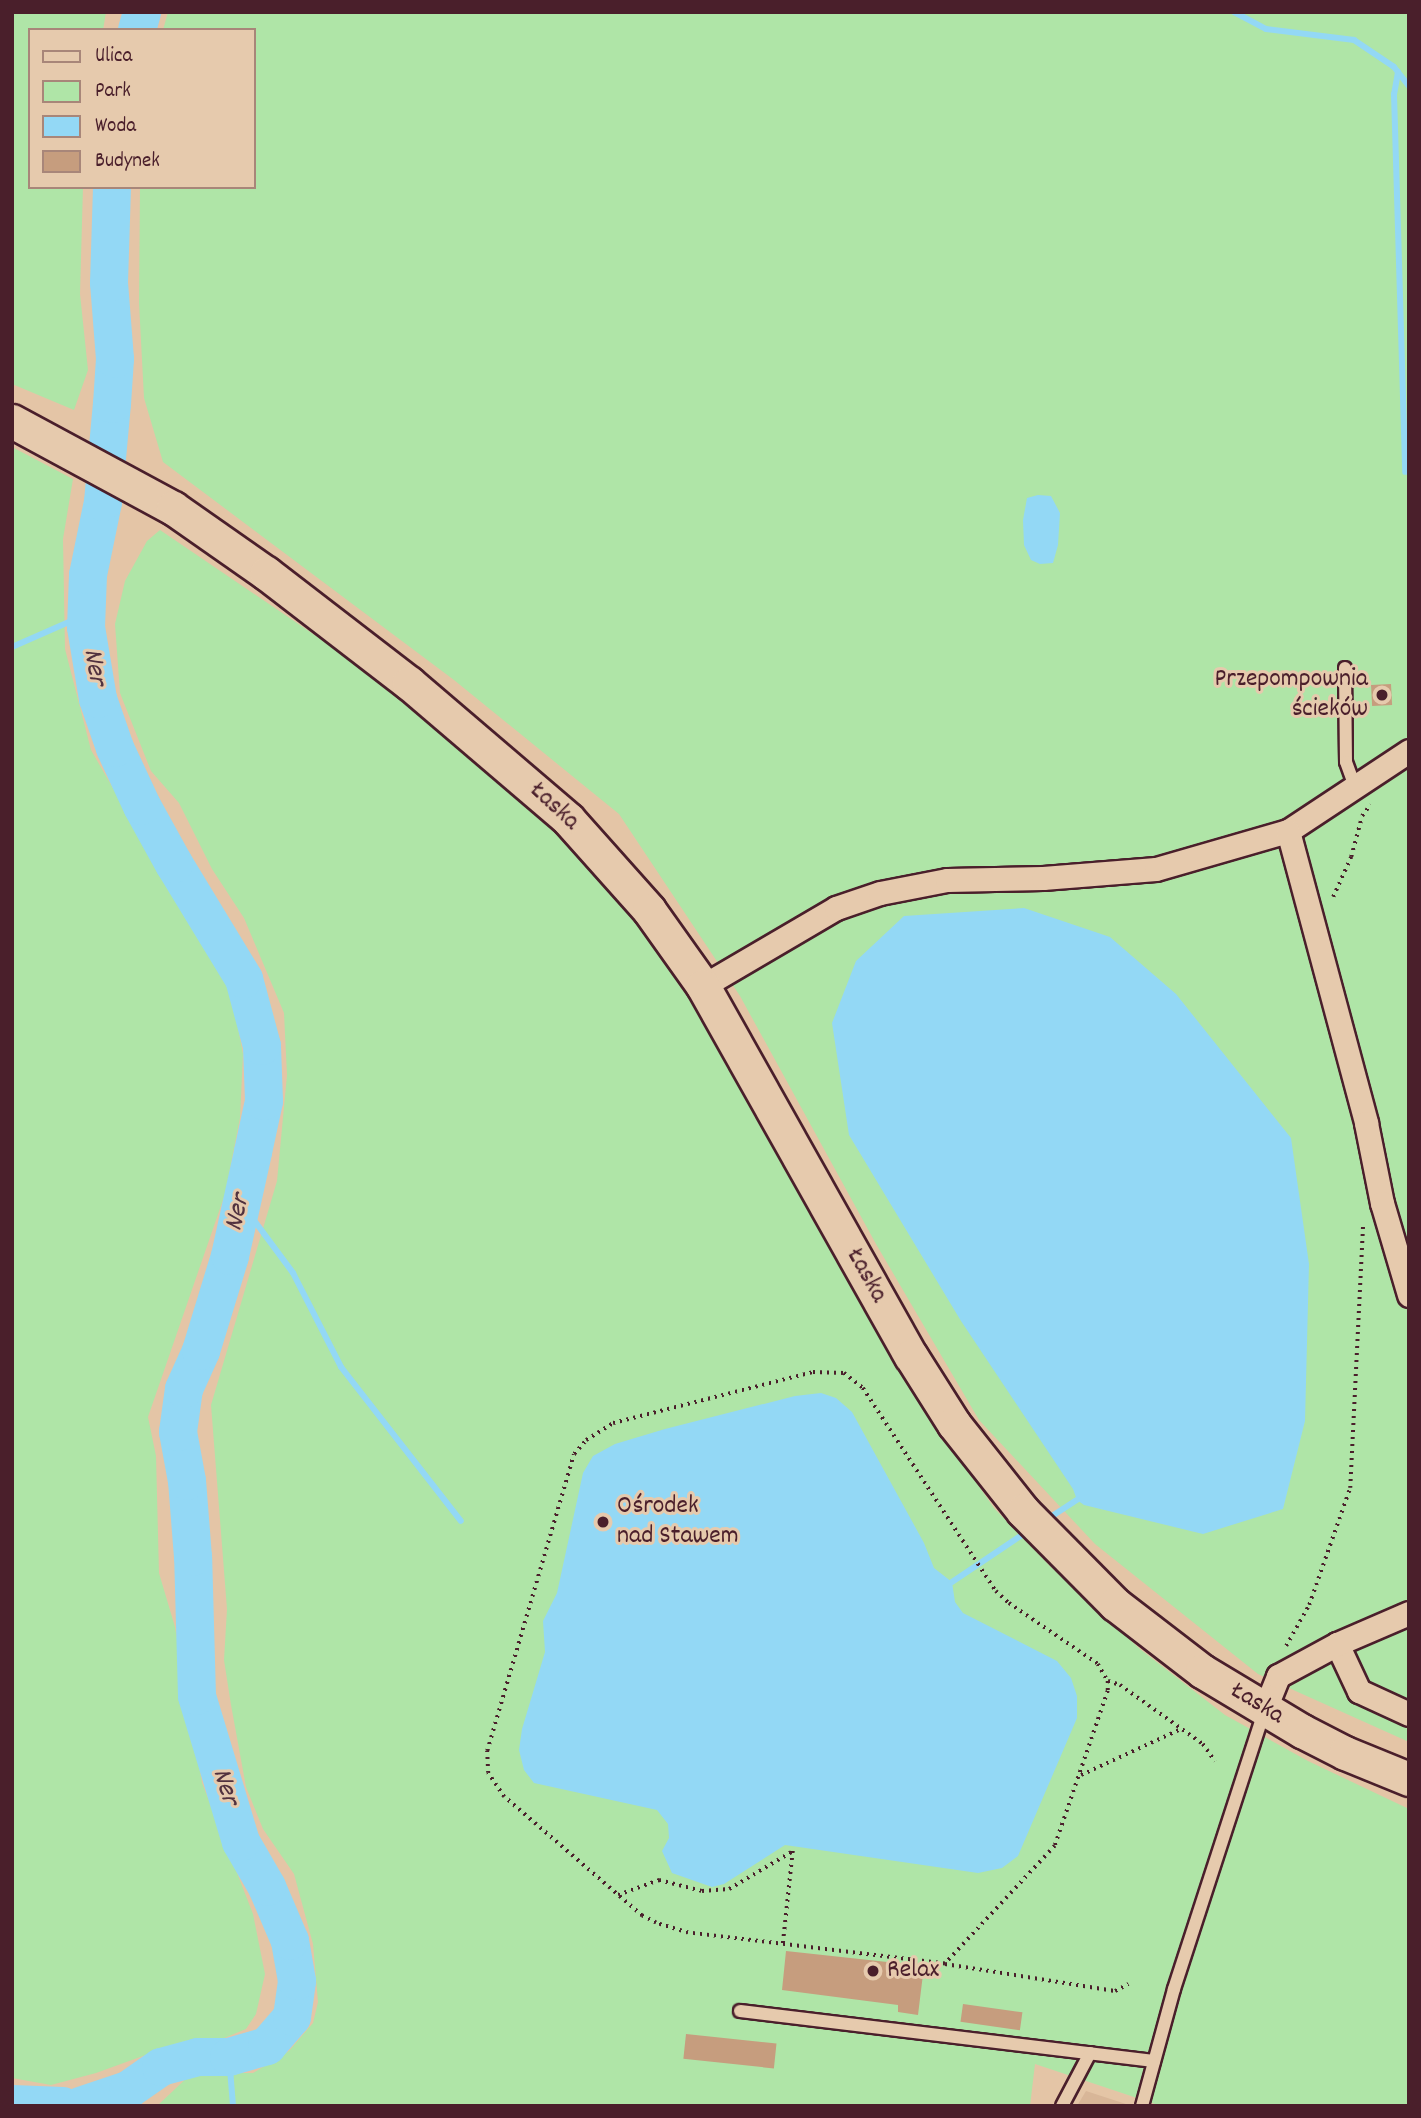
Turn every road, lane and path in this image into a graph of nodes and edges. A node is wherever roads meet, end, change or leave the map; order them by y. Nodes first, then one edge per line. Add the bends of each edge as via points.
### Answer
1 (12, 421) edge
2 (1345, 668) dead end
3 (1409, 751) edge
4 (1354, 787) junction
5 (1378, 795) dead end
6 (1288, 831) junction
7 (1334, 897) dead end
8 (703, 986) junction
9 (1363, 1218) dead end
10 (1409, 1295) edge
11 (1409, 1613) edge
12 (1337, 1644) junction
13 (1283, 1651) dead end
14 (1108, 1681) junction
15 (1267, 1703) junction
16 (1409, 1713) edge
17 (1181, 1729) junction
18 (1215, 1762) dead end
19 (1079, 1775) junction
20 (1409, 1779) edge
21 (618, 1895) junction
22 (783, 1944) junction
23 (945, 1964) junction
24 (1128, 1984) dead end
25 (740, 2011) dead end
26 (1090, 2053) junction
27 (1154, 2061) junction
28 (1062, 2106) edge
29 (1142, 2106) edge

1 - 8 main road, Łaska via 173,508 409,683 578,829 649,910
2 - 4 lane via 1346,762
3 - 4 street
4 - 6 street
5 - 7 path via 1362,816
6 - 8 street via 1156,869 947,880 880,893 836,908
6 - 10 street via 1366,1123 1381,1203
8 - 15 main road, Łaska via 954,1424 1058,1550 1146,1629 1202,1671
9 - 13 path via 1350,1488 1309,1605
11 - 12 street
12 - 15 street via 1278,1676
12 - 16 street via 1359,1692
14 - 17 path
14 - 19 path
14 - 21 path via 1098,1664 1009,1603 986,1579 863,1388 844,1373 800,1374 613,1423 574,1454 486,1762 504,1797
15 - 20 main road, Łaska via 1345,1753
15 - 27 lane
17 - 18 path via 1203,1744
17 - 19 path
19 - 23 path via 1055,1846
21 - 22 path via 642,1916 671,1930
21 - 22 path via 659,1880 702,1891 729,1889 793,1851
22 - 23 path
23 - 24 path via 1115,1991
25 - 26 lane
26 - 27 lane
26 - 28 lane
27 - 29 lane

